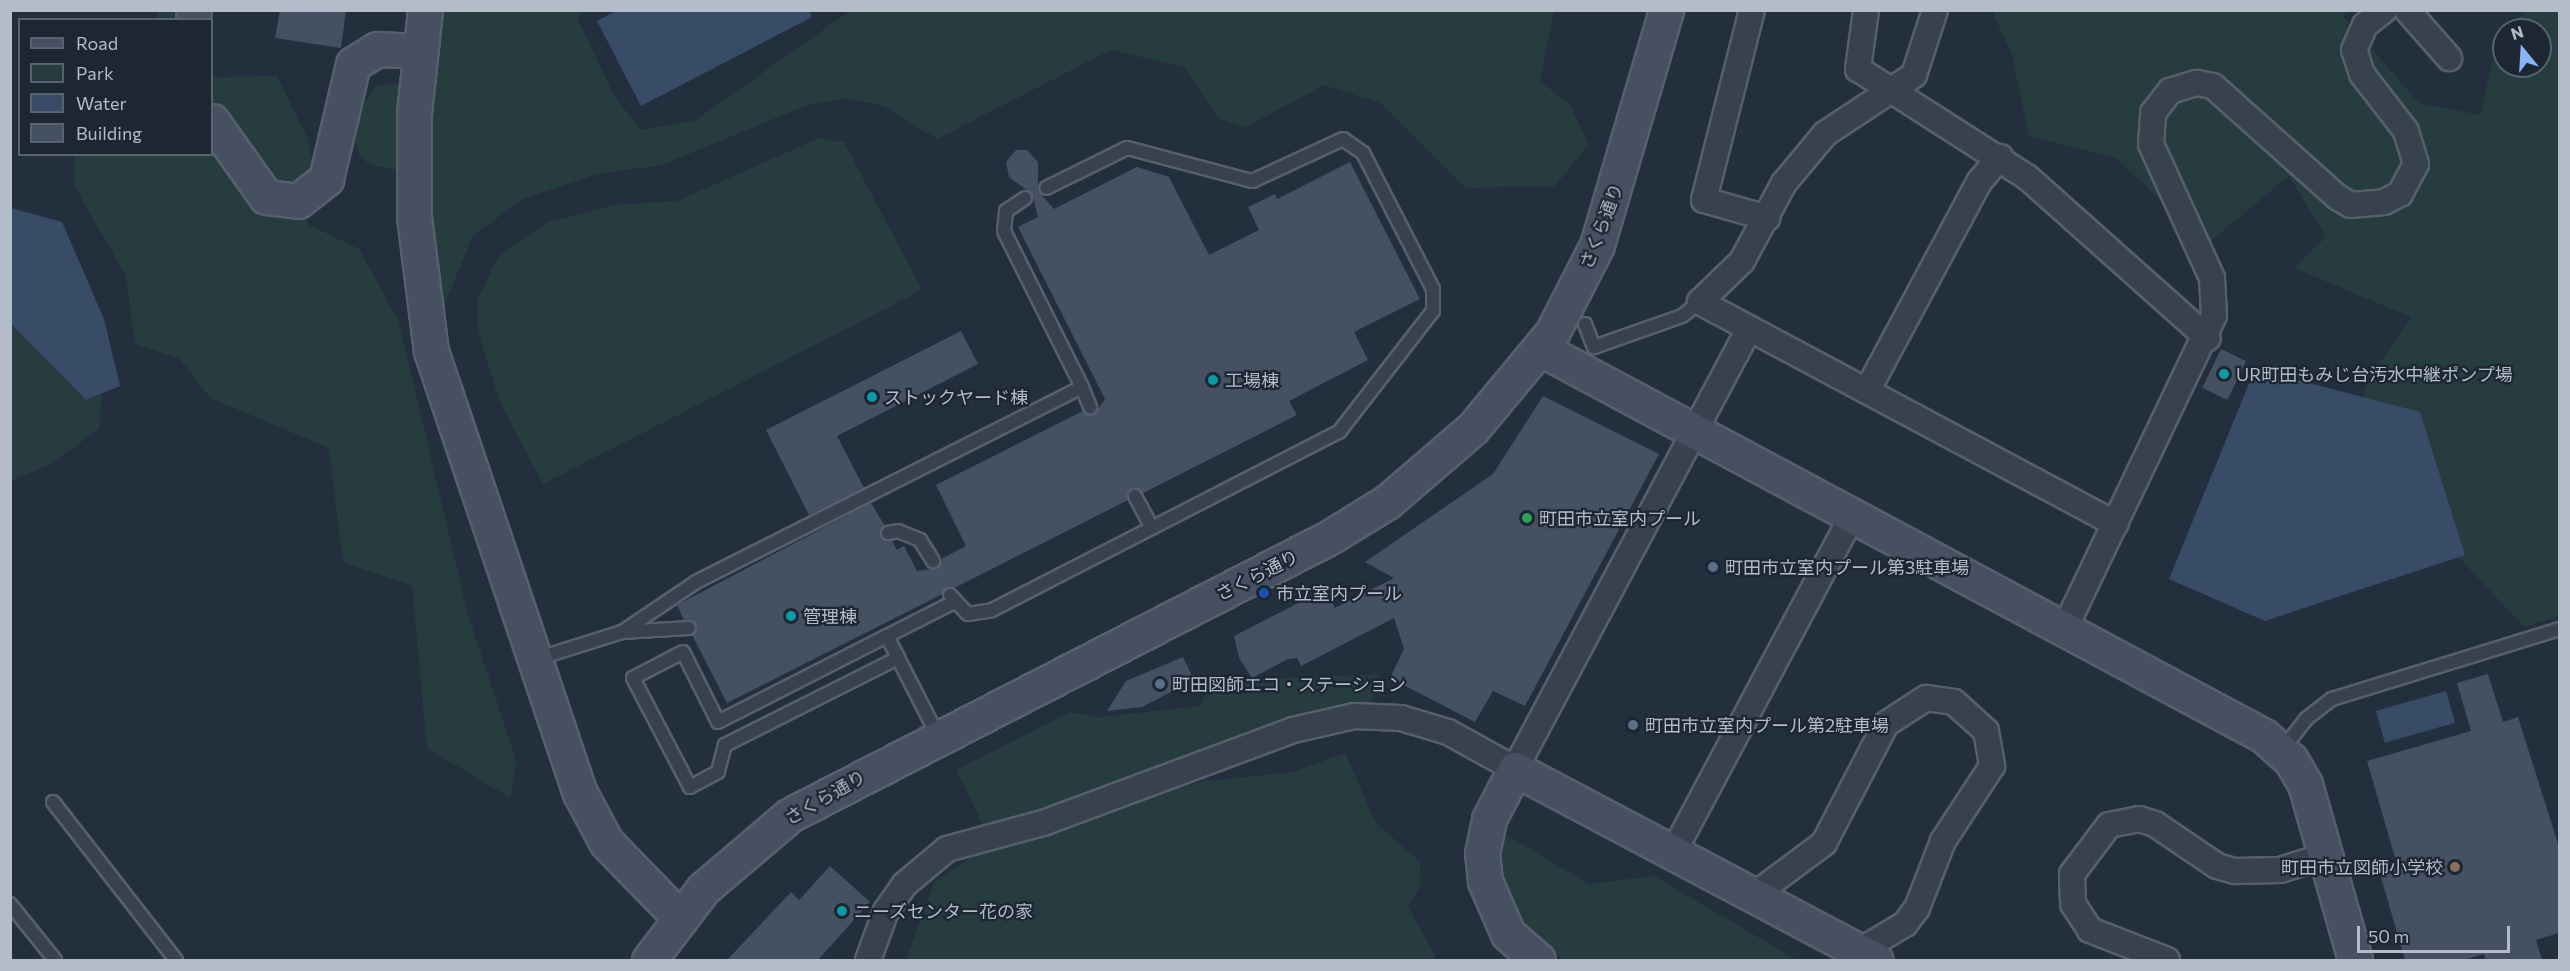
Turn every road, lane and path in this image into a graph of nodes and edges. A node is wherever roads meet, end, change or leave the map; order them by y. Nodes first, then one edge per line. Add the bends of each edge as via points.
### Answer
1 (425, 10) edge
2 (1666, 10) edge
3 (1752, 10) edge
4 (1866, 10) edge
5 (1935, 10) edge
6 (2384, 10) edge
7 (2407, 10) edge
8 (420, 51) junction
9 (2449, 58) dead end
10 (1892, 89) junction
11 (213, 122) edge
12 (2000, 158) junction
13 (1046, 188) dead end
14 (1024, 198) dead end
15 (1767, 218) junction
16 (1700, 302) junction
17 (1585, 324) dead end
18 (1749, 328) junction
19 (2208, 338) junction
20 (1541, 349) junction
21 (1083, 387) junction
22 (1867, 391) junction
23 (1090, 407) dead end
24 (1695, 430) junction
25 (1135, 496) dead end
26 (1853, 515) junction
27 (2115, 524) junction
28 (1152, 528) junction
29 (888, 533) dead end
30 (933, 561) dead end
31 (689, 628) dead end
32 (2065, 628) junction
33 (2559, 629) edge
34 (622, 632) junction
35 (887, 636) junction
36 (898, 658) junction
37 (535, 660) junction
38 (938, 736) junction
39 (2282, 751) junction
40 (1515, 769) junction
41 (53, 802) dead end
42 (1673, 852) junction
43 (2325, 856) junction
44 (1753, 896) junction
45 (10, 904) edge
46 (679, 916) junction
47 (1867, 956) edge
48 (172, 959) edge
49 (54, 960) edge
50 (650, 960) edge
51 (868, 960) edge
52 (1538, 960) edge
53 (2167, 960) edge
54 (2355, 960) edge

1 - 8 street
2 - 20 street, さくら通り via 1612,205 1574,294
3 - 15 street via 1704,200
4 - 10 street via 1858,69
5 - 10 street via 1914,75
6 - 19 street via 2365,25 2354,50 2362,74 2406,131 2416,164 2400,194 2384,202 2352,205 2337,197 2213,86 2184,84 2160,102 2150,129 2151,144 2212,278 2217,302
7 - 9 street
8 - 11 street via 377,49 353,64 326,179 298,201 266,197
8 - 37 street via 414,217 431,351
10 - 12 street
10 - 15 street via 1825,134 1784,183
12 - 19 street
12 - 22 street via 1979,182
13 - 28 lane via 1126,148 1252,181 1343,139 1364,153 1436,298 1433,311 1346,427
14 - 21 lane via 1006,211 1004,231
15 - 16 street via 1742,261
16 - 17 lane via 1682,316 1594,347
16 - 18 street
18 - 22 street
18 - 24 street
19 - 27 street
20 - 24 street
20 - 38 street, さくら通り via 1473,428 1368,514
21 - 23 lane
21 - 34 lane via 696,582
22 - 27 street
24 - 26 street
24 - 40 street
25 - 28 lane
26 - 32 street
26 - 42 street
27 - 32 street
28 - 35 lane via 992,610 968,614 952,598
29 - 30 lane via 915,536
31 - 34 lane
32 - 39 street via 2219,710
33 - 39 lane via 2332,699 2306,719
34 - 37 lane
35 - 36 lane
35 - 36 lane via 718,722 683,652 633,678 690,787 718,772 725,745
36 - 38 lane
37 - 46 street via 596,825 630,870
38 - 46 street, さくら通り via 790,815 724,867
39 - 43 street via 2305,784
40 - 42 street
40 - 51 street via 1448,732 1401,718 1354,716 1293,730 1043,823 947,849 904,885 886,911
40 - 52 street via 1489,819 1482,853 1485,881 1508,934
41 - 48 lane
42 - 44 street
43 - 53 street via 2280,870 2235,871 2217,866 2155,824 2139,819 2109,825 2072,874 2073,904 2090,930
43 - 54 street
44 - 47 street
44 - 47 street via 1824,843 1886,724 1926,698 1954,702 1986,731 1992,766 1943,841 1917,908 1905,924
45 - 49 lane
46 - 50 street, さくら通り

